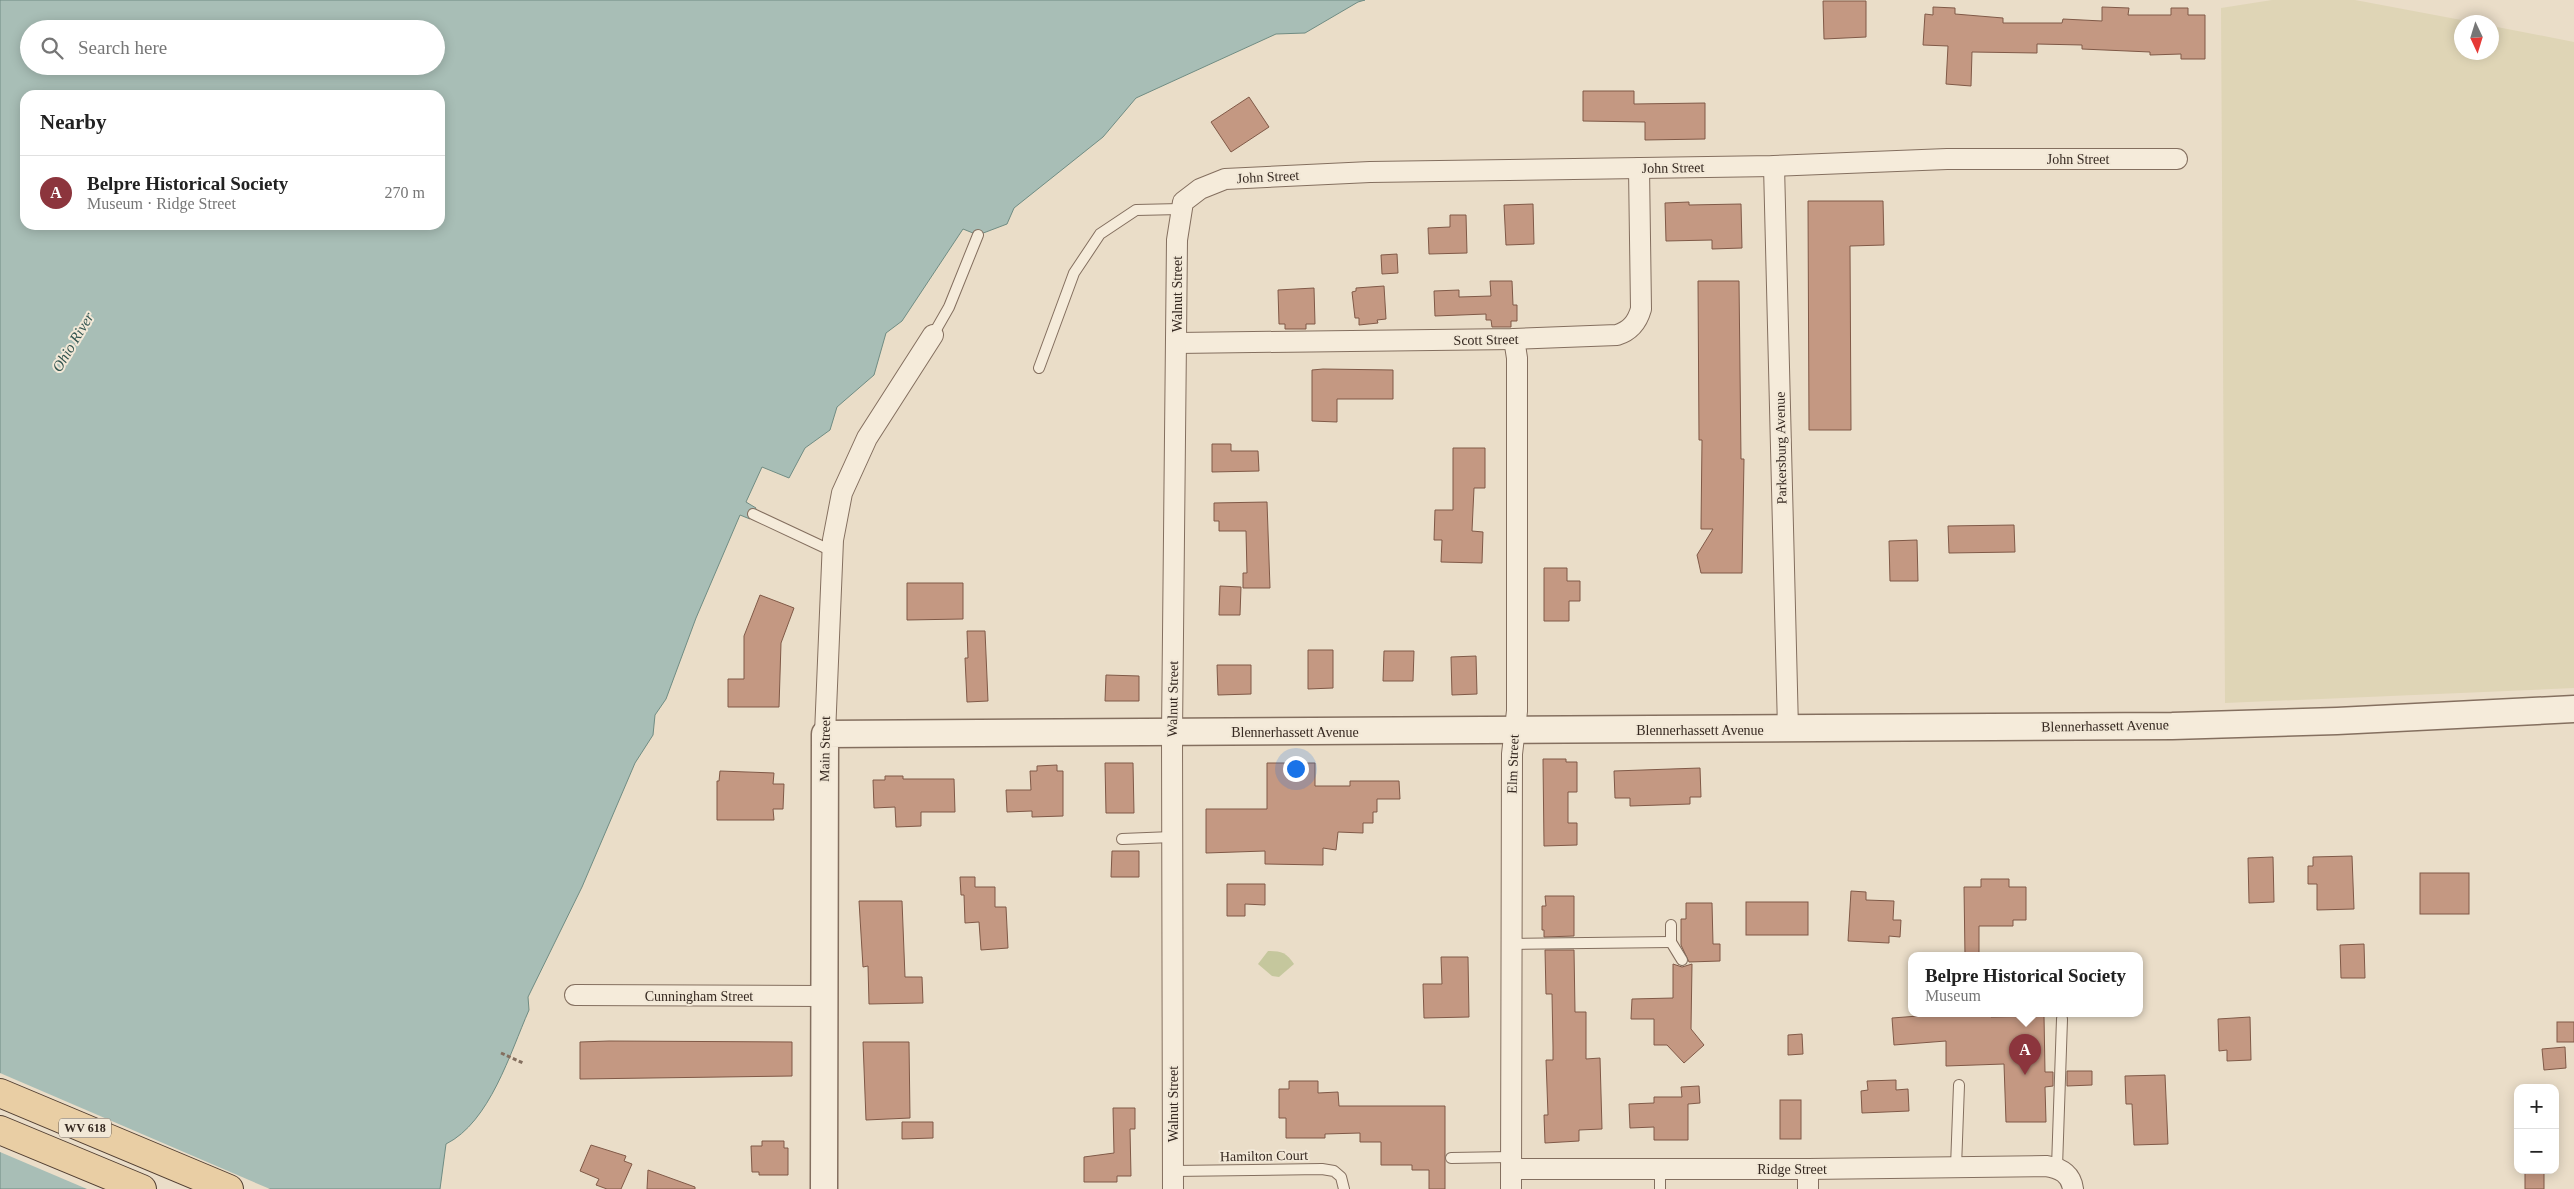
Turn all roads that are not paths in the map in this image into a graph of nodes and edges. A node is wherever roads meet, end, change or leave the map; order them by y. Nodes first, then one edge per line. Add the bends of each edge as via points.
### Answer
1 (2177, 158) dead end
2 (1774, 166) junction
3 (1639, 168) junction
4 (1180, 209) junction
5 (978, 235) dead end
6 (933, 336) joint
7 (1514, 339) junction
8 (1177, 344) junction
9 (1039, 368) dead end
10 (752, 514) dead end
11 (832, 551) junction
12 (2574, 709) edge
13 (1788, 729) junction
14 (1514, 730) junction
15 (1172, 732) junction
16 (825, 734) junction
17 (1172, 837) junction
18 (1122, 839) dead end
19 (1671, 925) dead end
20 (1671, 942) junction
21 (1511, 944) junction
22 (1682, 960) dead end
23 (575, 996) dead end
24 (824, 996) junction
25 (2062, 1019) dead end
26 (1959, 1085) dead end
27 (0, 1093) edge
28 (0, 1130) edge
29 (1451, 1158) dead end
30 (1511, 1163) junction
31 (1956, 1167) junction
32 (1660, 1169) junction
33 (1808, 1169) junction
34 (2067, 1178) edge
35 (1173, 1180) edge
36 (142, 1189) edge
37 (229, 1189) edge
38 (824, 1189) edge
39 (1344, 1189) edge
40 (1511, 1189) edge
41 (1660, 1189) edge
42 (1808, 1189) edge

1 - 2 street, John Street via 1952,159
2 - 3 street, John Street
2 - 13 street, Parkersburg Avenue
3 - 4 street, John Street via 1370,172 1225,179 1189,196
3 - 7 street, Scott Street via 1641,309 1638,319 1625,333 1617,335
4 - 8 street, Walnut Street
4 - 9 lane via 1136,210 1100,234 1074,273
5 - 6 lane via 949,308
6 - 11 street, Main Street via 867,438 853,466 842,493
7 - 8 street, Scott Street
7 - 14 street, Elm Street via 1517,358 1517,711
8 - 15 street, Walnut Street
10 - 11 lane
11 - 16 street, Main Street
12 - 13 street, Blennerhassett Avenue via 2211,725
13 - 14 street, Blennerhassett Avenue
14 - 15 street, Blennerhassett Avenue
14 - 21 street, Elm Street
15 - 16 street, Blennerhassett Avenue
15 - 17 street, Walnut Street
16 - 24 street, Main Street
17 - 18 lane
17 - 35 street, Walnut Street
19 - 20 lane
20 - 21 lane
20 - 22 lane
21 - 30 street, Elm Street
23 - 24 street, Cunningham Street
24 - 38 street, Main Street
25 - 34 lane
26 - 31 lane
27 - 37 main road, WV 618
28 - 36 main road, WV 618
29 - 30 lane
30 - 32 street, Ridge Street
30 - 40 street, Elm Street
31 - 33 street, Ridge Street
31 - 34 street, Ridge Street
32 - 33 street, Ridge Street
32 - 41 lane
33 - 42 street
35 - 39 lane, Hamilton Court via 1322,1169 1334,1171 1341,1177

